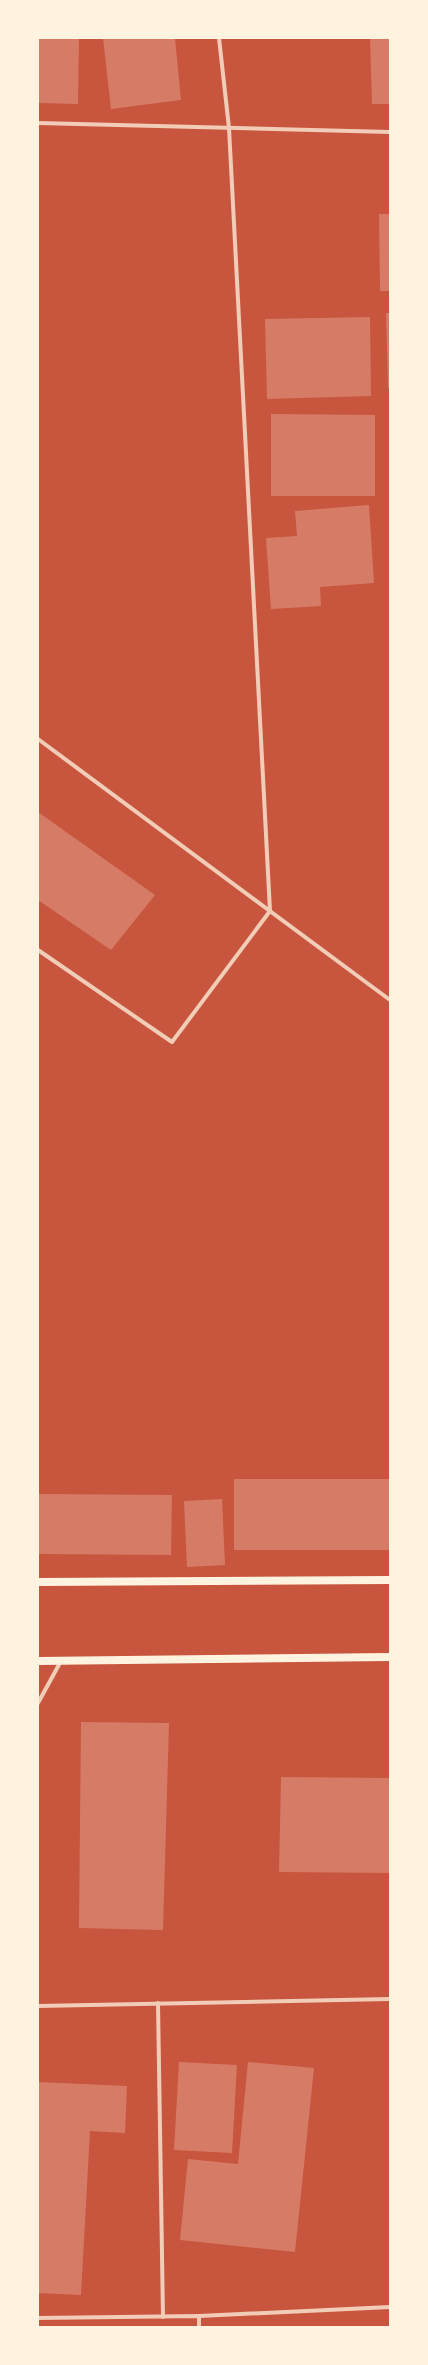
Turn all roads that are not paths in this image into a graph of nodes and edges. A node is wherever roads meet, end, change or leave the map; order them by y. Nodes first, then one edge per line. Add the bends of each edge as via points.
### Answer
1 (219, 38) edge
2 (38, 123) edge
3 (229, 128) junction
4 (390, 132) edge
5 (38, 739) edge
6 (270, 911) junction
7 (38, 950) edge
8 (390, 1000) edge
9 (390, 1580) edge
10 (38, 1582) edge
11 (390, 1657) edge
12 (38, 1660) edge
13 (62, 1660) junction
14 (38, 1703) edge
15 (390, 1999) edge
16 (158, 2003) junction
17 (38, 2006) edge
18 (390, 2307) edge
19 (199, 2316) junction
20 (163, 2317) junction
21 (38, 2318) edge
22 (200, 2327) edge

1 - 3 street
2 - 3 street
3 - 4 street
3 - 6 street
5 - 6 street
6 - 7 street via 172,1042
6 - 8 street
9 - 10 main road
11 - 13 main road
12 - 13 main road
13 - 14 street
15 - 16 street
16 - 17 street
16 - 20 street
18 - 19 street
19 - 20 street
19 - 22 street
20 - 21 street

